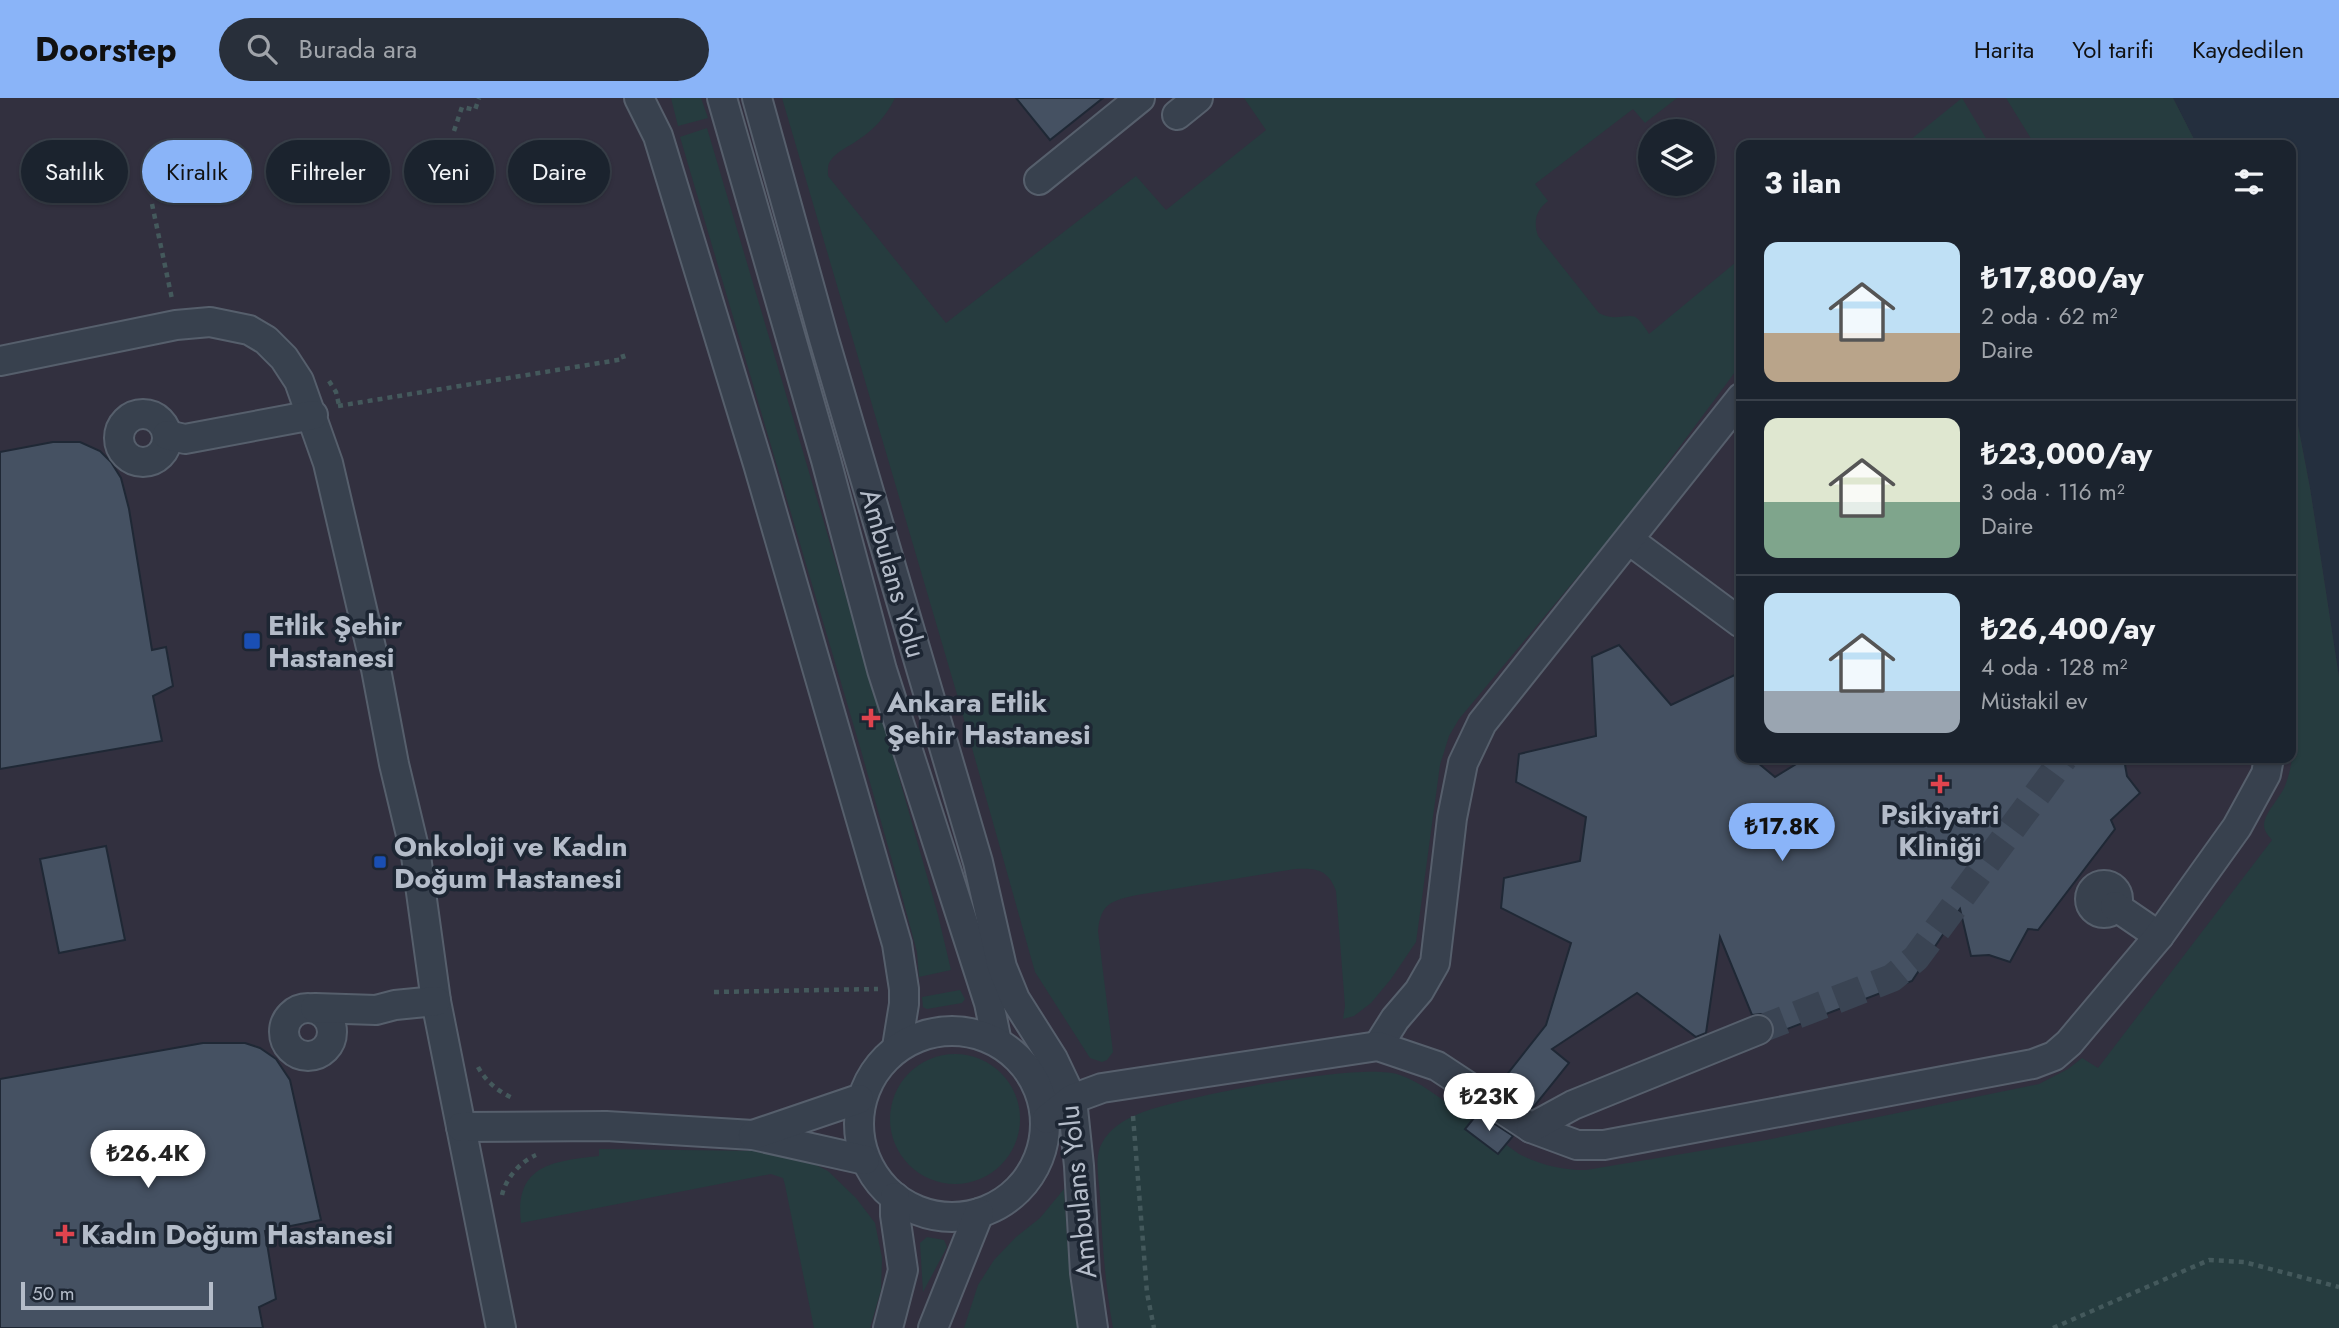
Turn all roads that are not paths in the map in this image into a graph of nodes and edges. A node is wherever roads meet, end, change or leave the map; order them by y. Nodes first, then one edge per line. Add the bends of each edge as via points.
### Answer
1 (639, 98) edge
2 (722, 98) edge
3 (757, 98) edge
4 (1140, 98) edge
5 (1038, 180) dead end
6 (0, 361) edge
7 (1736, 404) edge
8 (313, 415) junction
9 (167, 435) dead end
10 (1629, 540) junction
11 (1736, 619) edge
12 (2268, 763) edge
13 (2115, 906) dead end
14 (2160, 936) junction
15 (436, 1001) junction
16 (315, 1008) dead end
17 (1758, 1030) tunnel mouth
18 (997, 1042) junction
19 (1378, 1046) junction
20 (897, 1047) junction
21 (859, 1099) junction
22 (1072, 1099) junction
23 (1047, 1119) junction
24 (461, 1127) junction
25 (1531, 1128) junction
26 (753, 1135) junction
27 (865, 1160) junction
28 (895, 1197) junction
29 (979, 1213) junction
30 (501, 1328) edge
31 (888, 1328) edge
32 (933, 1328) edge
33 (1093, 1328) edge

1 - 20 lane via 659,136 897,944 904,989
2 - 18 lane via 882,670 989,1003
3 - 22 lane, Ambulans Yolu via 978,862 1002,967 1015,999
4 - 5 lane
6 - 8 lane via 210,322 249,330 266,340 299,381
7 - 10 lane
8 - 9 lane via 186,439
8 - 15 lane via 374,659 415,856
10 - 11 lane
10 - 19 lane via 1482,723 1463,763 1452,818 1435,963
12 - 14 lane via 2237,827
13 - 14 lane
14 - 25 lane via 2069,1042 2054,1056 2033,1064 1604,1145 1577,1145
15 - 16 lane via 376,1010
15 - 24 lane
17 - 25 lane via 1573,1105
18 - 20 lane via 956,1030 925,1034
18 - 23 lane via 1033,1075
19 - 22 lane via 1102,1088
19 - 25 lane via 1437,1066
20 - 21 lane via 875,1070
21 - 26 lane
21 - 27 lane via 858,1129
22 - 23 lane
22 - 33 lane, Ambulans Yolu
23 - 29 lane via 1038,1163 1021,1189
24 - 26 lane via 606,1126
24 - 30 lane
26 - 27 lane
27 - 28 lane
28 - 29 lane via 936,1216
28 - 31 lane via 903,1270
29 - 32 lane

